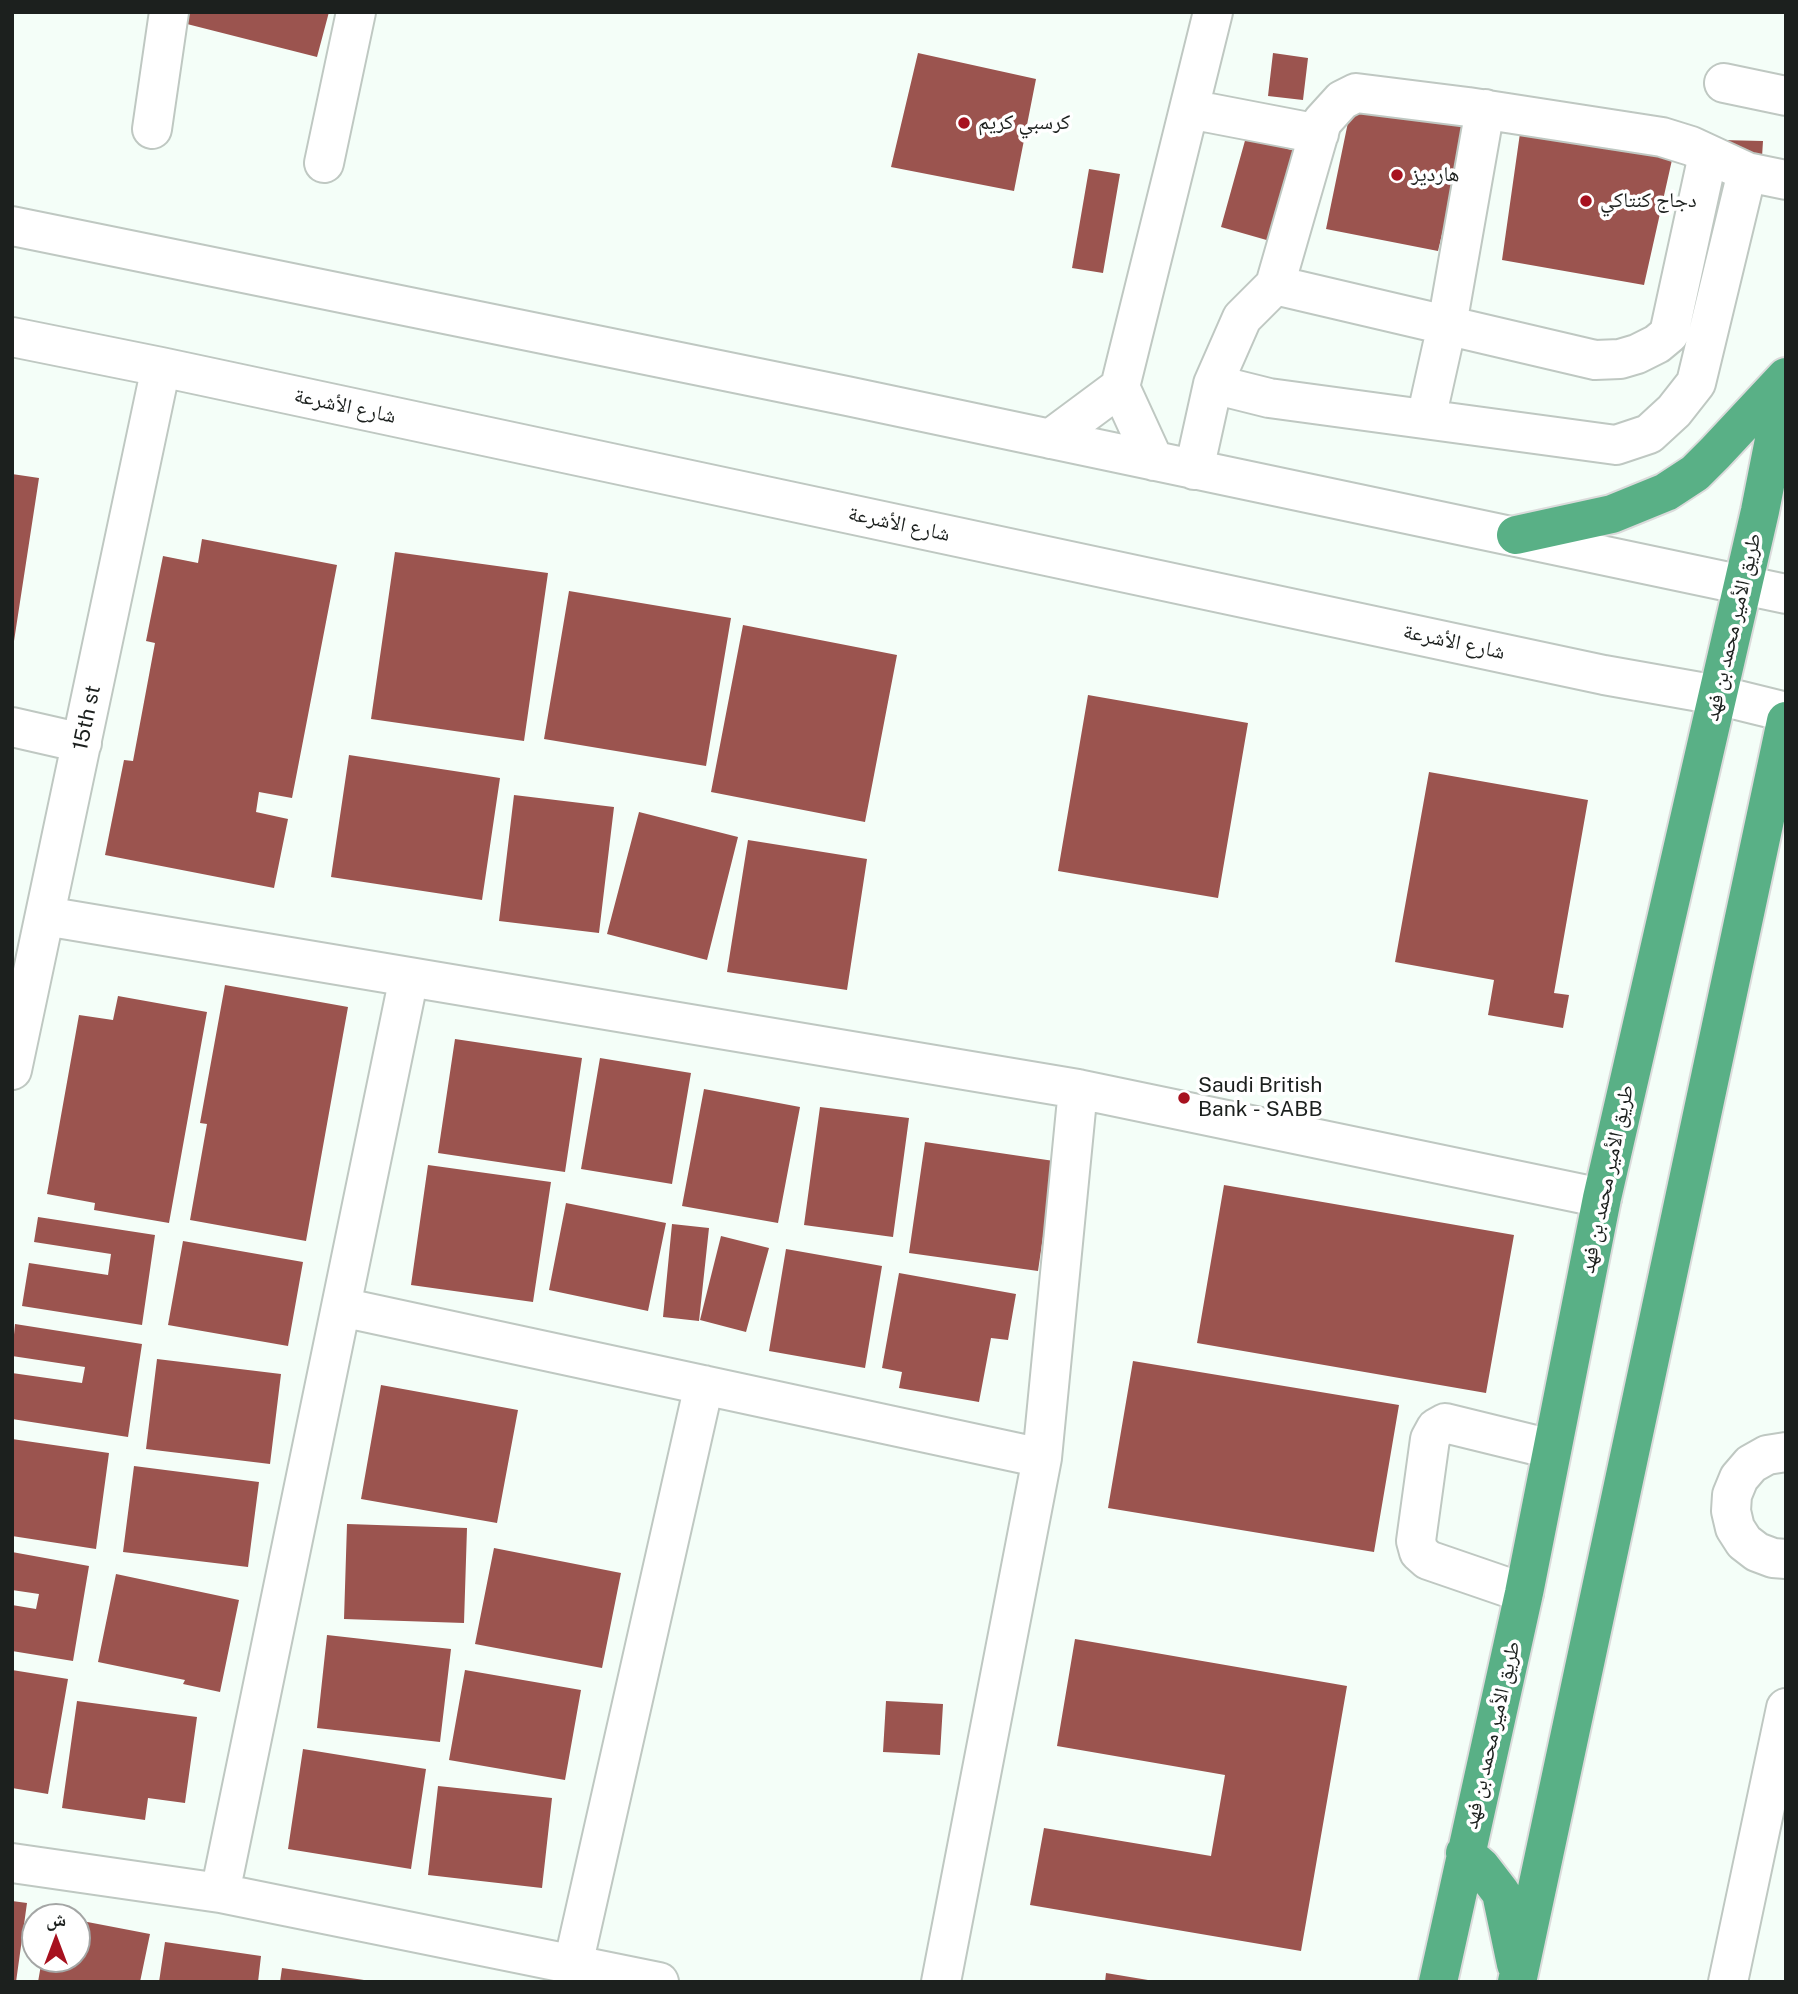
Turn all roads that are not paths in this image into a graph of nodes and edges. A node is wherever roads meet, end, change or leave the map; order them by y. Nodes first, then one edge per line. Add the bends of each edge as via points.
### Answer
1 (169, 12) edge
2 (356, 12) edge
3 (1213, 12) edge
4 (1724, 83) dead end
5 (1786, 96) edge
6 (1189, 108) junction
7 (1485, 109) junction
8 (152, 129) dead end
9 (1319, 134) junction
10 (1708, 155) junction
11 (324, 163) dead end
12 (1746, 172) junction
13 (1786, 180) edge
14 (12, 226) edge
15 (1275, 285) junction
16 (1447, 326) junction
17 (12, 337) edge
18 (161, 366) junction
19 (1786, 378) edge
20 (1213, 384) junction
21 (1120, 387) junction
22 (1426, 419) junction
23 (1050, 439) junction
24 (1154, 461) junction
25 (1194, 470) junction
26 (1516, 535) junction
27 (1742, 585) junction
28 (1786, 594) edge
29 (1717, 695) junction
30 (1786, 712) edge
31 (1786, 721) edge
32 (12, 727) edge
33 (82, 743) junction
34 (45, 916) junction
35 (409, 977) junction
36 (12, 1070) edge
37 (1078, 1089) junction
38 (1602, 1198) junction
39 (341, 1307) junction
40 (704, 1385) junction
41 (1551, 1449) junction
42 (1786, 1452) edge
43 (1042, 1458) junction
44 (1786, 1559) edge
45 (1524, 1593) junction
46 (1786, 1708) edge
47 (1465, 1853) junction
48 (12, 1863) edge
49 (220, 1893) junction
50 (573, 1965) junction
51 (1518, 1979) edge
52 (659, 1982) edge
53 (941, 1982) edge
54 (1438, 1982) edge
55 (1728, 1982) edge

1 - 8 street
2 - 11 street
3 - 6 street
4 - 5 street
6 - 9 street
6 - 21 street
7 - 9 street via 1356,93 1342,100 1322,122
7 - 10 street via 1662,137
7 - 16 street
9 - 15 street
10 - 12 street
10 - 16 street via 1669,334 1657,344 1620,359 1595,360
12 - 13 street
12 - 22 street via 1696,383 1649,434 1616,445
14 - 23 street
15 - 16 street
15 - 20 street via 1242,318
16 - 22 street
17 - 18 street, شارع الأشرعة
18 - 29 street, شارع الأشرعة via 1591,672
18 - 33 street, 15th st
19 - 26 highway via 1695,473 1666,492 1612,514
19 - 27 highway, طريق الأمير محمد بن فهد
20 - 22 street via 1269,398
20 - 25 street
21 - 23 street
21 - 24 street
23 - 24 street
24 - 25 street
25 - 26 street
26 - 27 street
27 - 28 street
27 - 29 highway, طريق الأمير محمد بن فهد
29 - 30 street, شارع الأشرعة
29 - 38 highway, طريق الأمير محمد بن فهد
31 - 51 highway
32 - 33 street
33 - 34 street, 15th st
34 - 35 street
34 - 36 street, 15th st
35 - 37 street
35 - 39 street
37 - 38 street
37 - 43 street
38 - 41 highway, طريق الأمير محمد بن فهد
39 - 40 street
39 - 49 street
40 - 43 street
40 - 50 street
41 - 45 highway, طريق الأمير محمد بن فهد
41 - 45 street via 1445,1423 1430,1439 1416,1541 1419,1552 1428,1560
42 - 44 street via 1751,1464 1739,1478 1731,1511 1744,1542 1757,1552
43 - 53 street
45 - 47 highway, طريق الأمير محمد بن فهد
46 - 55 street
47 - 51 highway via 1501,1893
47 - 54 highway, طريق الأمير محمد بن فهد
48 - 49 street
49 - 50 street
50 - 52 street

